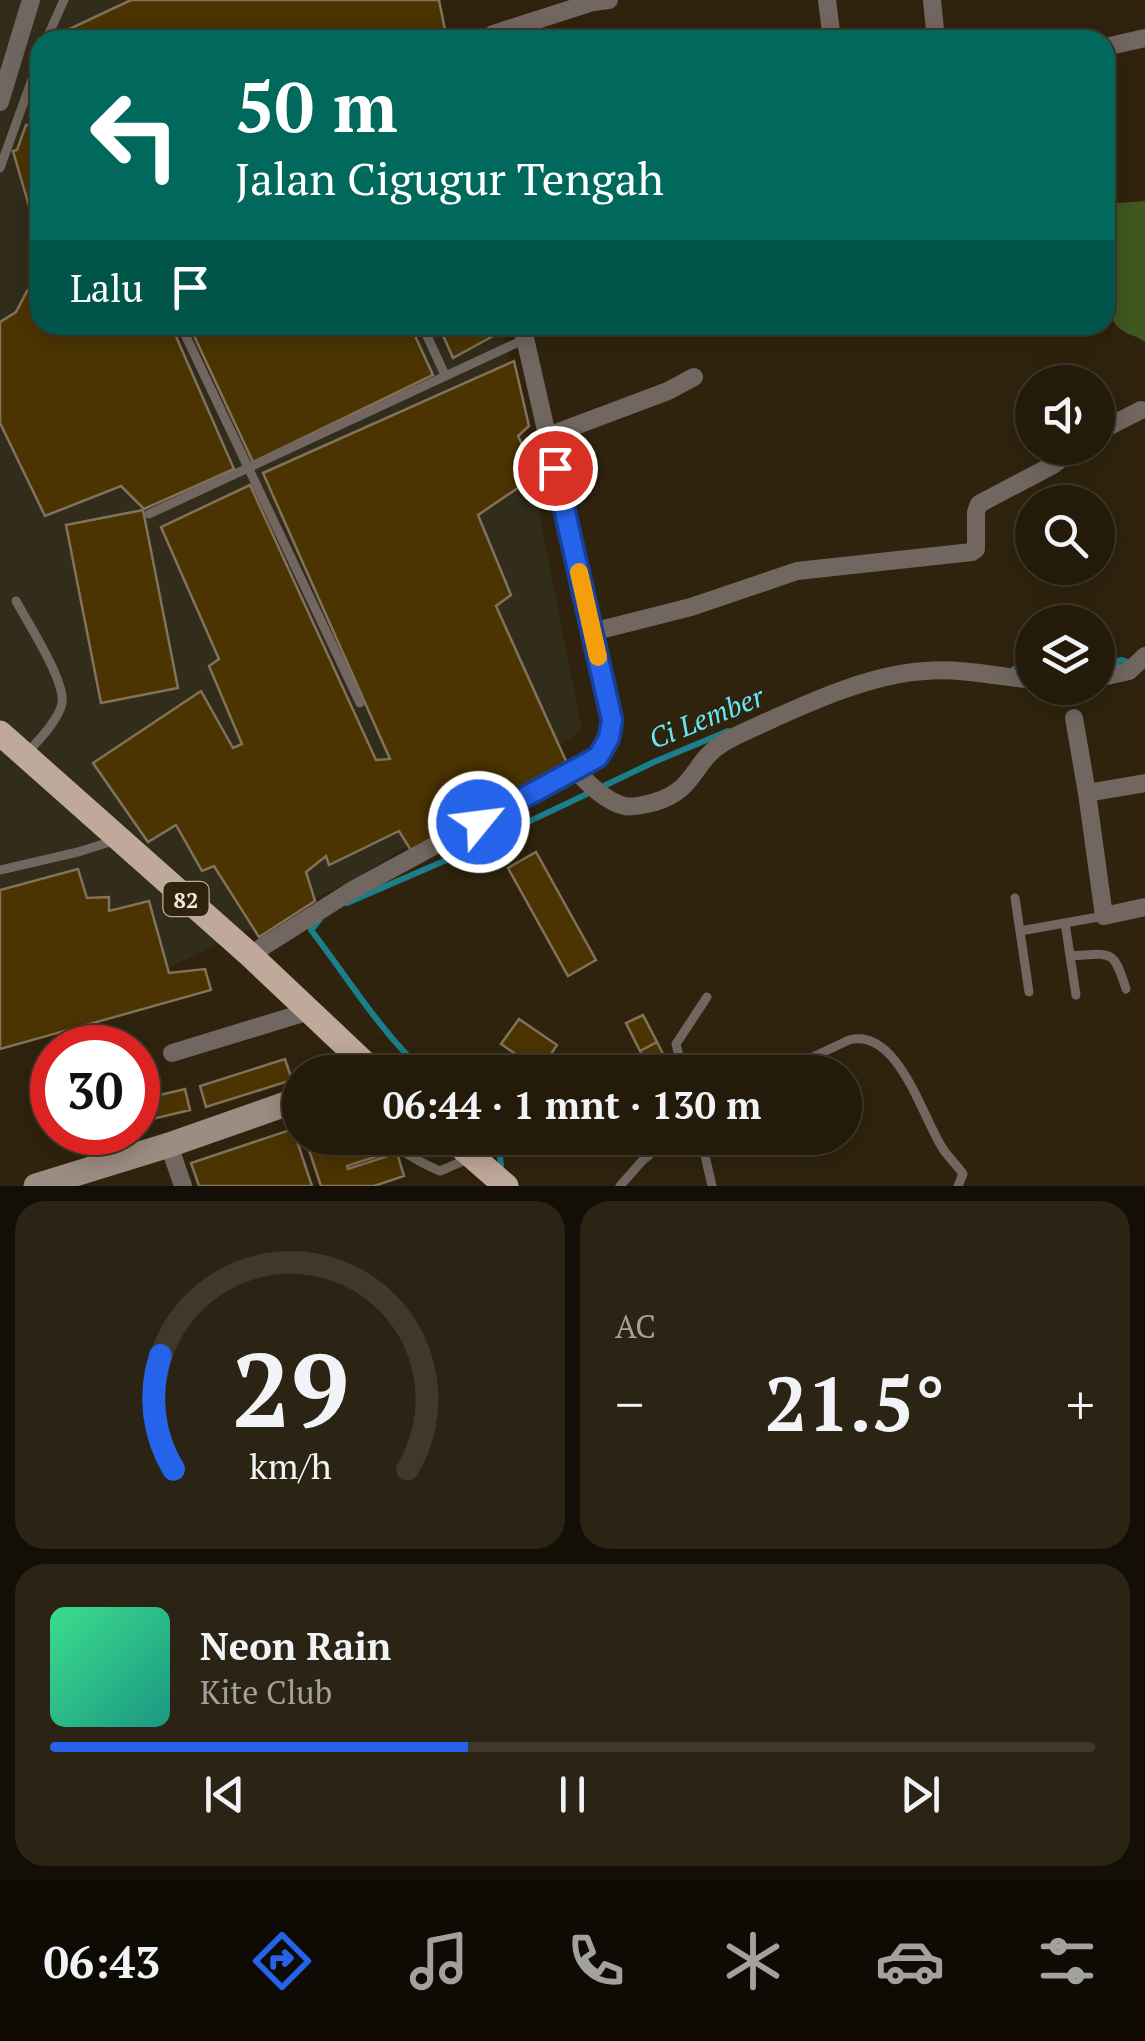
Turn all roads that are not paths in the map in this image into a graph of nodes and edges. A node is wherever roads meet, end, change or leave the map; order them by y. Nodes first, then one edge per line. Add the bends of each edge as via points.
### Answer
1 (31, 0) edge
2 (64, 0) edge
3 (608, 0) edge
4 (826, 0) edge
5 (932, 0) edge
6 (50, 30) edge
7 (506, 30) edge
8 (830, 30) edge
9 (935, 30) edge
10 (1145, 38) edge
11 (1115, 44) edge
12 (30, 85) edge
13 (0, 102) edge
14 (0, 168) edge
15 (185, 335) edge
16 (427, 335) edge
17 (518, 335) edge
18 (525, 335) edge
19 (445, 375) junction
20 (694, 377) dead end
21 (1141, 410) dead end
22 (1115, 423) edge
23 (548, 436) junction
24 (1054, 465) edge
25 (249, 467) junction
26 (149, 514) dead end
27 (16, 601) dead end
28 (592, 632) junction
29 (1139, 666) edge
30 (1115, 673) edge
31 (1015, 678) edge
32 (360, 703) dead end
33 (1074, 718) dead end
34 (0, 733) edge
35 (25, 755) junction
36 (582, 776) junction
37 (1145, 783) edge
38 (1088, 793) junction
39 (119, 839) junction
40 (0, 870) edge
41 (1014, 898) dead end
42 (1145, 908) edge
43 (1104, 916) junction
44 (1065, 922) junction
45 (1020, 931) junction
46 (250, 955) junction
47 (1070, 956) junction
48 (1126, 989) dead end
49 (1029, 992) dead end
50 (1076, 995) dead end
51 (707, 997) dead end
52 (310, 1011) junction
53 (172, 1054) dead end
54 (352, 1055) edge
55 (679, 1055) edge
56 (816, 1055) edge
57 (282, 1105) edge
58 (169, 1145) junction
59 (410, 1155) edge
60 (472, 1155) edge
61 (649, 1155) edge
62 (705, 1155) edge
63 (490, 1172) edge
64 (83, 1176) edge
65 (36, 1186) edge
66 (182, 1186) edge
67 (620, 1186) edge
68 (712, 1186) edge
69 (958, 1186) edge

1 - 13 street
2 - 6 lane
3 - 7 street
4 - 8 street
5 - 9 street
10 - 11 street
12 - 14 lane
15 - 25 lane
16 - 19 lane
17 - 19 lane
18 - 23 street
19 - 25 lane
20 - 23 street
21 - 22 street
23 - 28 street
24 - 28 street via 979,504 972,552 798,571
25 - 26 lane
25 - 32 lane
27 - 35 lane via 58,679 62,704
28 - 36 street via 612,720 609,738
29 - 30 street
31 - 36 street via 922,670 858,684 722,743 676,794 654,802 626,807
33 - 38 street
34 - 35 main road, 82
35 - 39 main road, 82
36 - 46 street via 351,892
37 - 38 street
38 - 43 street
39 - 40 lane
39 - 46 main road, 82
41 - 45 lane
42 - 43 street
43 - 44 lane
44 - 45 lane
44 - 47 lane
45 - 49 lane
46 - 52 main road, 82
47 - 48 lane via 1113,957
47 - 50 lane
51 - 55 lane via 676,1044
52 - 53 street
52 - 54 main road, 82
56 - 69 lane via 860,1038 880,1046 909,1080 963,1174
57 - 58 main road
58 - 64 main road
58 - 66 street
59 - 63 lane via 440,1171
60 - 63 main road
61 - 67 lane
62 - 68 lane
64 - 65 main road

